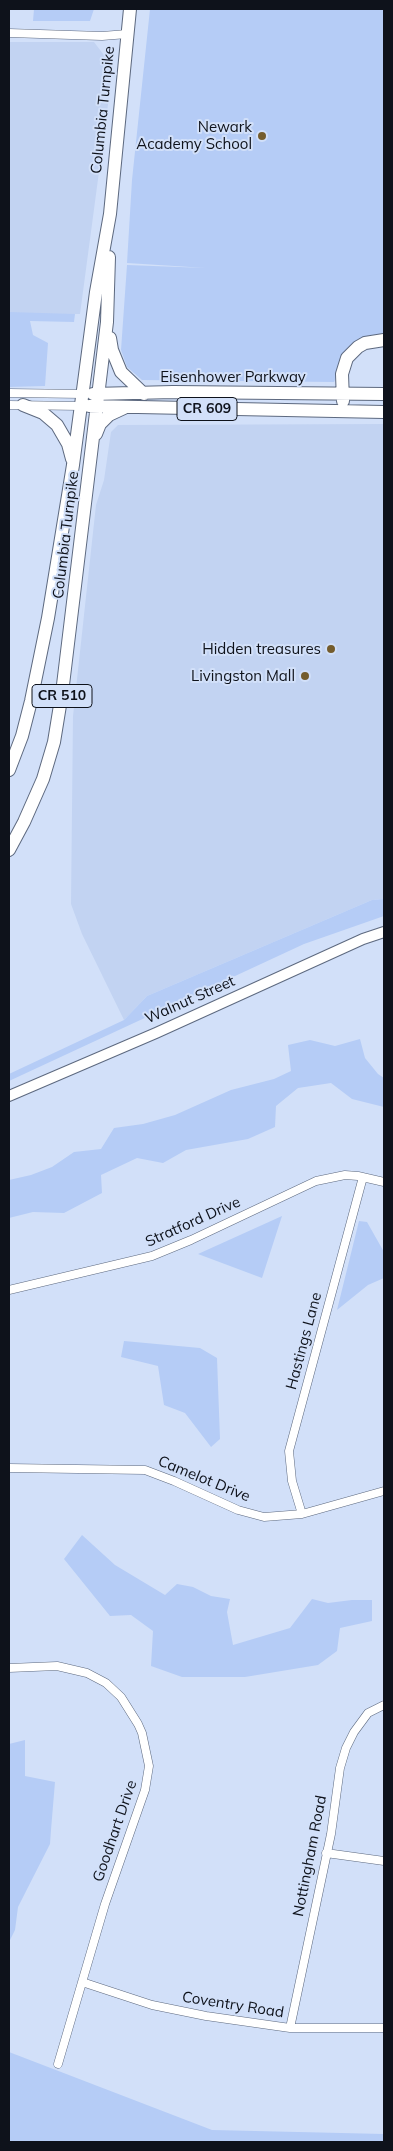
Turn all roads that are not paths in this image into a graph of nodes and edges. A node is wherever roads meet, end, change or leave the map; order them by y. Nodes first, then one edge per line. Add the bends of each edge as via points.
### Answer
1 (130, 9) edge
2 (9, 33) edge
3 (127, 34) junction
4 (110, 214) junction
5 (107, 322) junction
6 (384, 340) edge
7 (9, 393) edge
8 (144, 394) junction
9 (342, 394) junction
10 (384, 394) edge
11 (82, 400) junction
12 (98, 400) junction
13 (9, 405) edge
14 (23, 405) junction
15 (126, 407) junction
16 (345, 411) junction
17 (384, 412) edge
18 (94, 439) junction
19 (73, 465) junction
20 (9, 770) edge
21 (9, 850) edge
22 (384, 932) edge
23 (9, 1096) edge
24 (363, 1177) junction
25 (384, 1182) edge
26 (9, 1290) edge
27 (9, 1468) edge
28 (384, 1491) edge
29 (302, 1514) junction
30 (9, 1668) edge
31 (384, 1705) edge
32 (326, 1853) junction
33 (384, 1861) edge
34 (82, 1982) junction
35 (290, 2028) junction
36 (384, 2028) edge
37 (58, 2064) dead end

1 - 3 main road, Columbia Turnpike / CR 510
2 - 3 street
3 - 4 main road, Columbia Turnpike / CR 510
4 - 5 main road, Columbia Turnpike / CR 510
4 - 11 main road, Columbia Turnpike / CR 510
5 - 8 main road via 112,350 121,372
5 - 12 main road, Columbia Turnpike / CR 510
6 - 9 main road via 365,342 352,352 344,366
7 - 11 street
8 - 9 main road, Eisenhower Parkway / CR 609
8 - 12 main road, Eisenhower Parkway / CR 609
9 - 10 main road, Eisenhower Parkway / CR 609
9 - 16 main road
11 - 12 main road, Eisenhower Parkway / CR 609
11 - 14 street
11 - 19 main road, Columbia Turnpike / CR 510
12 - 15 main road, Eisenhower Parkway / CR 609
12 - 18 main road, Columbia Turnpike / CR 510
13 - 14 street
14 - 19 main road via 43,413 57,426 68,444
15 - 16 main road, Eisenhower Parkway / CR 609
15 - 18 main road via 109,415 100,424
16 - 17 main road, Eisenhower Parkway / CR 609
18 - 21 main road, Columbia Turnpike / CR 510 via 54,742 42,779
19 - 20 main road, Columbia Turnpike / CR 510 via 31,701
22 - 23 street, Walnut Street
24 - 25 street, Stratford Drive
24 - 26 street, Stratford Drive via 345,1175 316,1181 152,1256
24 - 29 street, Hastings Lane via 289,1451 292,1481
27 - 29 street, Camelot Drive via 140,1469 238,1510 264,1517
28 - 29 street, Camelot Drive
30 - 34 street, Goodhart Drive via 57,1666 87,1673 106,1683 121,1697 142,1733 149,1766 148,1778
31 - 32 street, Nottingham Road via 368,1713 346,1748
32 - 33 street
32 - 35 street, Nottingham Road
34 - 35 street, Coventry Road via 152,2005
34 - 37 street, Goodhart Drive
35 - 36 street, Coventry Road

